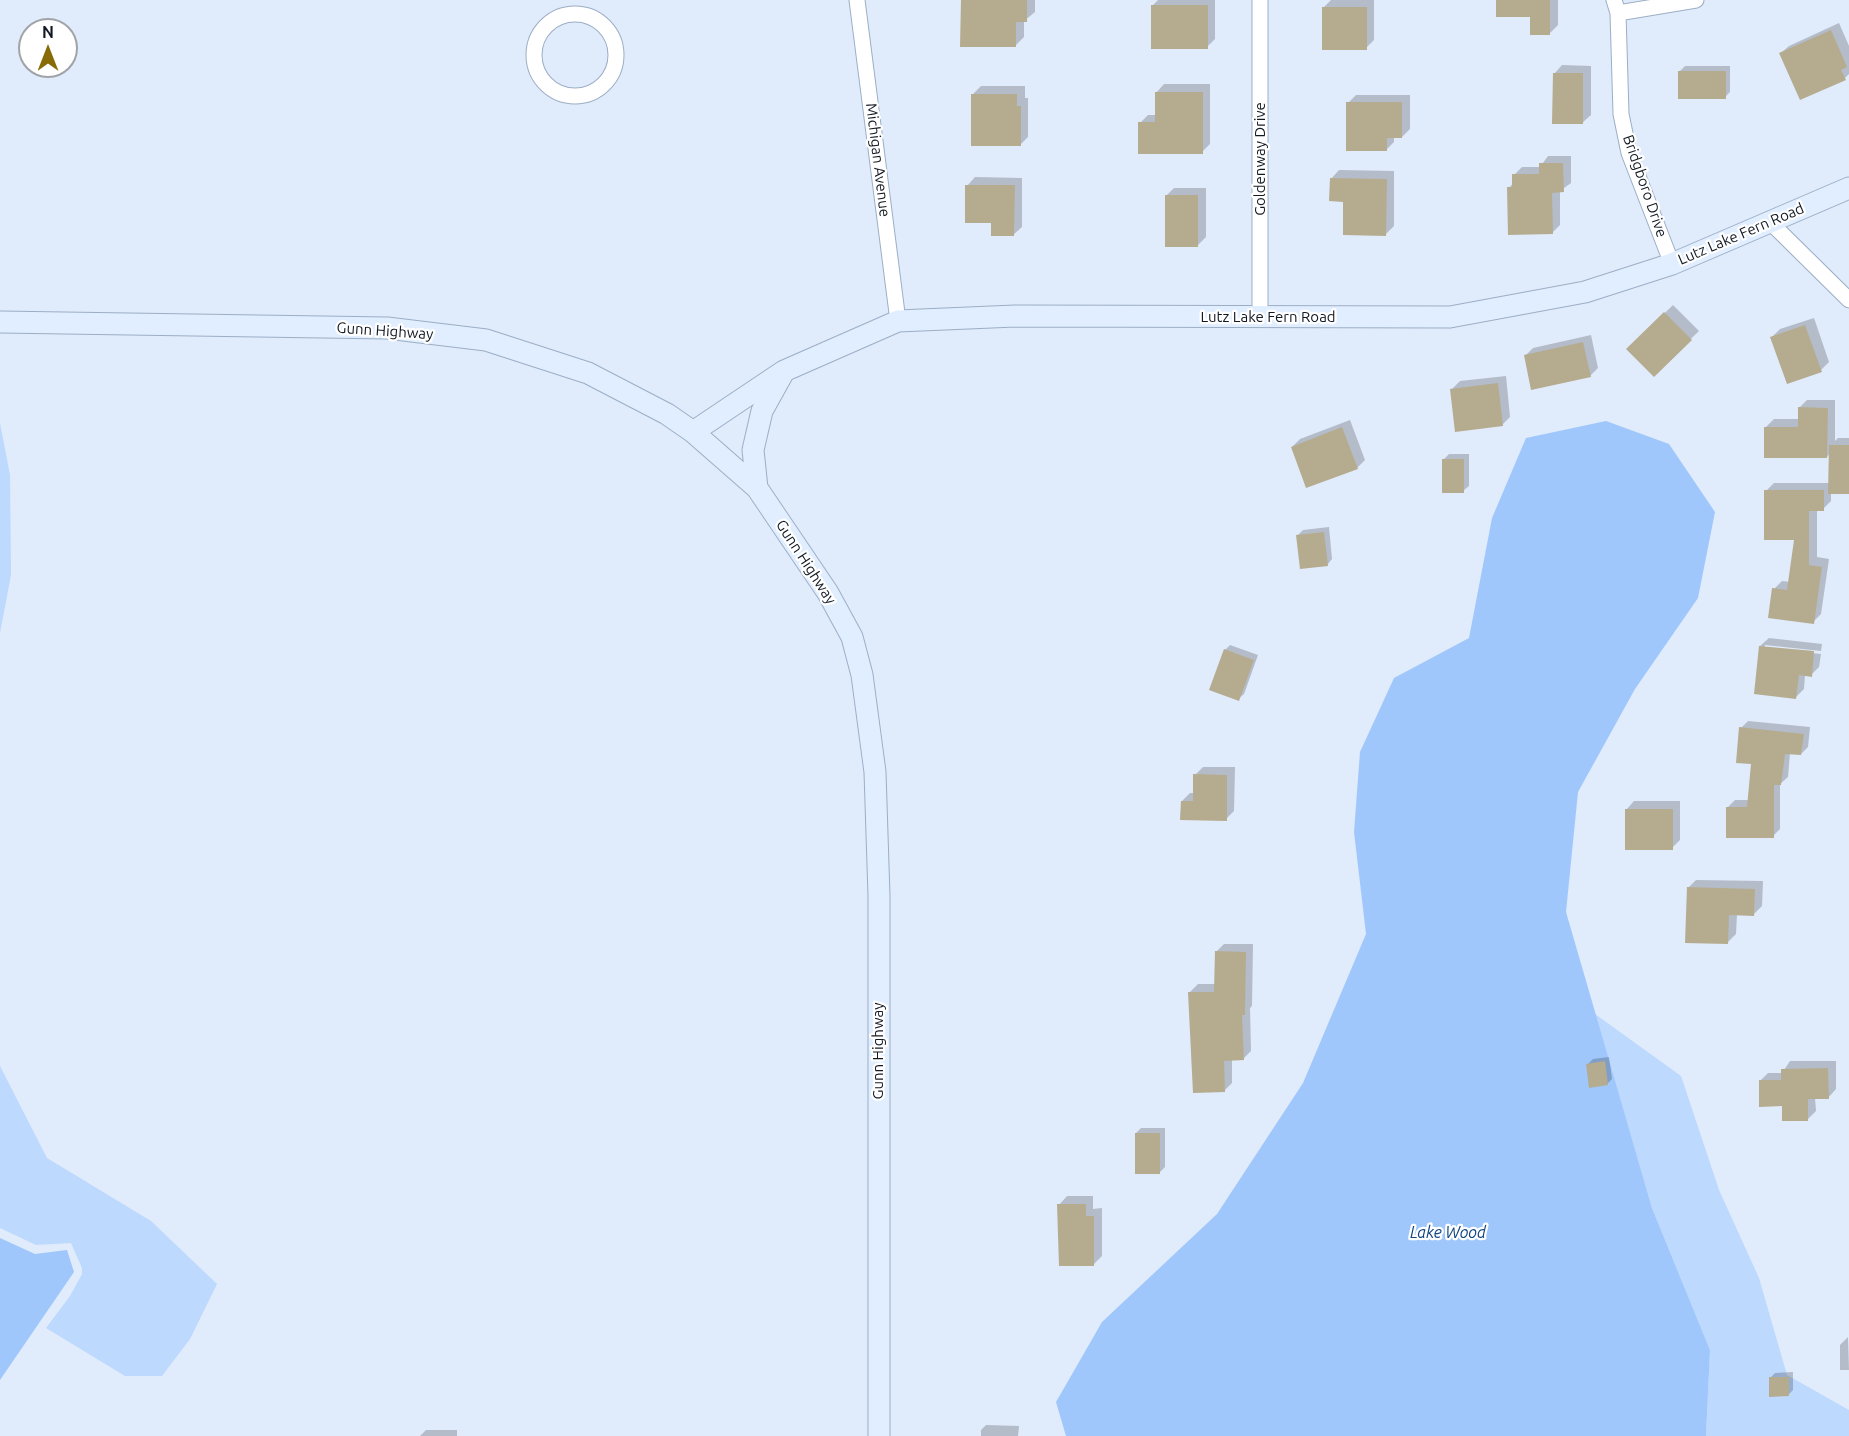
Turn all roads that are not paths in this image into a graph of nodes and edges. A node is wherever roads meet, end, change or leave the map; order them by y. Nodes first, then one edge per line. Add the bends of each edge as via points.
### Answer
1 (857, 0) edge
2 (1260, 0) edge
3 (1696, 0) edge
4 (573, 7) edge
5 (1616, 7) edge
6 (1849, 188) edge
7 (1770, 222) junction
8 (1672, 264) junction
9 (1849, 300) edge
10 (1260, 317) junction
11 (898, 321) junction
12 (0, 322) edge
13 (784, 371) junction
14 (693, 432) junction
15 (757, 488) junction
16 (879, 1436) edge

1 - 11 street, Michigan Avenue
2 - 10 street, Goldenway Drive
3 - 5 street
4 - 4 street via 598,22 614,43 616,56 607,81 585,95 571,96 546,85 538,74 534,47 548,24
5 - 8 street, Bridgboro Drive via 1621,114 1629,153
6 - 7 main road, Lutz Lake Fern Road
7 - 8 main road, Lutz Lake Fern Road
7 - 9 street
8 - 10 main road, Lutz Lake Fern Road via 1585,292 1450,317
10 - 11 main road, Lutz Lake Fern Road via 1015,316
11 - 13 main road, Lutz Lake Fern Road
12 - 14 main road, Gunn Highway via 387,328 486,340 588,373
13 - 14 main road, Lutz Lake Fern Road
13 - 15 main road via 762,411 753,450
14 - 15 main road, Gunn Highway
15 - 16 main road, Gunn Highway via 828,593 852,637 862,675 875,772 879,896

